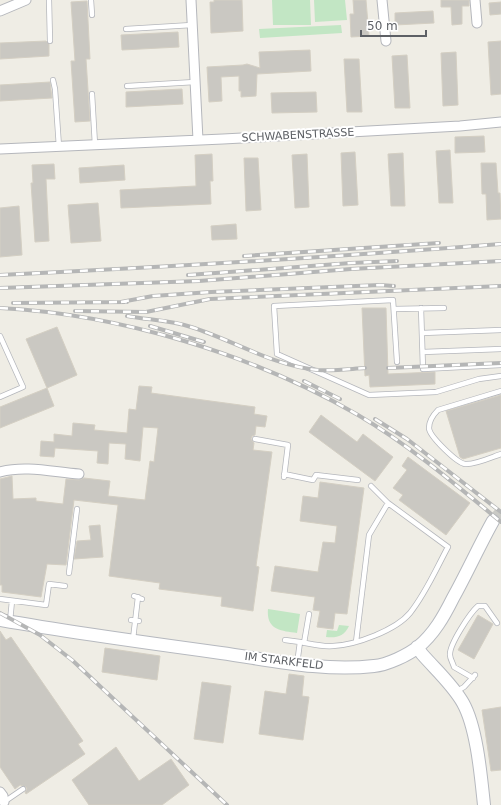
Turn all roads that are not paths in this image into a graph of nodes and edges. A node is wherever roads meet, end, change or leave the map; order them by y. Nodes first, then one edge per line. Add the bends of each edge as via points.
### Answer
1 (26, 0) edge
2 (49, 0) edge
3 (91, 0) edge
4 (191, 0) edge
5 (382, 0) edge
6 (475, 0) edge
7 (0, 10) edge
8 (92, 15) dead end
9 (477, 23) dead end
10 (192, 25) junction
11 (126, 29) dead end
12 (50, 41) dead end
13 (386, 41) dead end
14 (53, 80) dead end
15 (195, 82) junction
16 (127, 86) dead end
17 (92, 94) dead end
18 (501, 122) edge
19 (198, 140) junction
20 (94, 145) junction
21 (59, 147) junction
22 (0, 149) edge
23 (421, 308) junction
24 (444, 308) dead end
25 (394, 309) junction
26 (501, 330) edge
27 (422, 333) junction
28 (0, 336) edge
29 (501, 349) edge
30 (423, 352) junction
31 (397, 362) dead end
32 (501, 365) edge
33 (501, 376) edge
34 (501, 391) edge
35 (0, 397) edge
36 (255, 439) dead end
37 (501, 454) edge
38 (0, 472) edge
39 (79, 474) dead end
40 (358, 480) dead end
41 (371, 486) dead end
42 (388, 503) junction
43 (77, 509) dead end
44 (493, 521) tunnel mouth
45 (69, 573) dead end
46 (65, 586) dead end
47 (138, 597) dead end
48 (0, 599) edge
49 (12, 601) junction
50 (309, 614) dead end
51 (5, 621) edge
52 (497, 623) dead end
53 (285, 640) dead end
54 (133, 641) junction
55 (302, 642) junction
56 (356, 642) junction
57 (417, 647) junction
58 (297, 664) junction
59 (456, 692) junction
60 (23, 789) dead end
61 (0, 792) edge
62 (4, 802) edge
63 (484, 805) edge

1 - 7 street
2 - 12 lane
3 - 8 lane
4 - 10 street
5 - 13 street
6 - 9 street
10 - 11 lane
10 - 15 street
14 - 21 lane
15 - 16 lane
15 - 19 street
17 - 20 lane
18 - 19 street, SCHWABENSTRASSE
19 - 20 street, SCHWABENSTRASSE
20 - 21 street, SCHWABENSTRASSE
21 - 22 street, SCHWABENSTRASSE
23 - 24 lane
23 - 25 lane
23 - 27 lane
25 - 31 lane
25 - 33 lane via 394,300 274,306 277,354 369,395 436,392 479,379
26 - 27 lane
27 - 30 lane
28 - 35 lane via 23,387
29 - 30 lane
30 - 32 lane via 423,369
34 - 37 lane via 438,410 432,416 429,429 455,459 464,464
36 - 40 lane via 288,445 284,475 313,480 316,475
38 - 39 street via 22,469
41 - 42 lane
42 - 56 lane via 369,535
42 - 56 lane via 448,547 409,614 387,631
43 - 45 lane
44 - 57 main road, IM STARKFELD via 439,623
46 - 49 lane via 50,584 46,605
47 - 54 lane
48 - 49 lane
49 - 51 lane
50 - 55 lane
51 - 54 main road, IM STARKFELD
52 - 59 lane via 485,606 478,606 454,642 450,655 454,667 474,677
53 - 55 lane
54 - 58 main road, IM STARKFELD via 267,663
55 - 56 lane via 333,646
55 - 58 lane
57 - 58 main road, IM STARKFELD via 401,657 376,666
57 - 59 main road
59 - 63 main road via 464,704 474,734
60 - 62 lane
61 - 62 street

